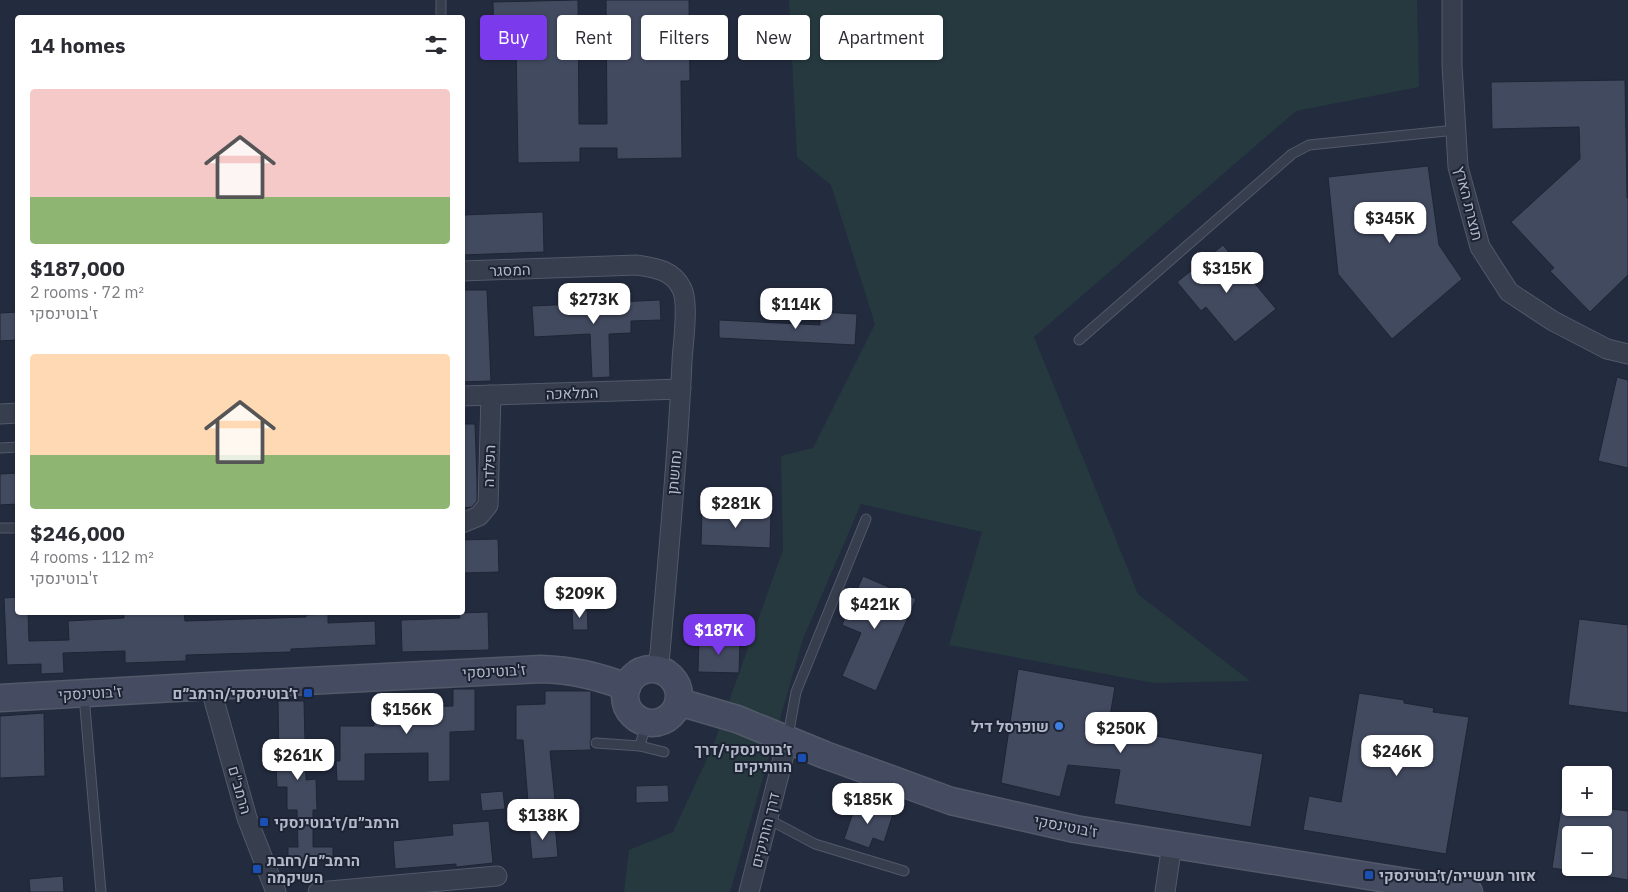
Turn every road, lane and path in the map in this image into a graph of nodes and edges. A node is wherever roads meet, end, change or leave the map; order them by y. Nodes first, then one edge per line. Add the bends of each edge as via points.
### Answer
1 (441, 0) edge
2 (1452, 0) edge
3 (441, 15) edge
4 (1456, 130) junction
5 (465, 271) edge
6 (674, 277) joint
7 (1079, 340) dead end
8 (1628, 354) edge
9 (681, 389) junction
10 (491, 395) junction
11 (465, 396) edge
12 (15, 413) edge
13 (0, 414) edge
14 (0, 448) edge
15 (15, 448) edge
16 (866, 519) dead end
17 (465, 522) edge
18 (0, 528) edge
19 (15, 528) edge
20 (657, 670) junction
21 (210, 686) junction
22 (627, 687) junction
23 (84, 694) junction
24 (0, 698) edge
25 (679, 702) junction
26 (643, 734) junction
27 (788, 739) junction
28 (596, 744) dead end
29 (664, 752) dead end
30 (768, 819) junction
31 (1172, 844) junction
32 (904, 871) dead end
33 (497, 876) dead end
34 (1372, 884) edge
35 (1412, 887) edge
36 (102, 892) edge
37 (276, 892) edge
38 (318, 892) edge
39 (749, 892) edge
40 (1165, 892) edge
41 (1469, 892) edge

1 - 3 lane
2 - 4 street, תוצרת הארץ
4 - 7 lane via 1309,145 1292,154
4 - 8 street, תוצרת הארץ via 1458,167 1480,247 1509,292 1552,322 1606,348
5 - 6 street, המסגר via 637,265 660,268
6 - 9 street, נחושתן via 682,289 685,305
9 - 10 street, המלאכה
9 - 20 street, נחושתן
10 - 11 street, המלאכה
10 - 17 street, הפלדה via 488,505 479,516
12 - 13 street
14 - 15 lane
16 - 27 lane via 796,692
18 - 19 lane
20 - 22 street via 636,675
20 - 25 street via 675,681
21 - 22 street, ז'בוטינסקי via 541,669 597,676
21 - 23 street, ז'בוטינסקי
21 - 37 street, הרמב"ם via 248,818
22 - 26 street via 626,705
23 - 24 street, ז'בוטינסקי
23 - 36 lane
25 - 26 street via 670,717 654,723
25 - 27 street, ז'בוטינסקי via 737,719
26 - 28 lane
26 - 29 lane
27 - 30 street, דרך הותיקים
27 - 31 street, ז'בוטינסקי via 951,802 1075,829
30 - 32 lane via 815,844
30 - 39 street, דרך הותיקים
31 - 34 street, ז'בוטינסקי
31 - 40 street
33 - 38 street
34 - 35 street, ז'בוטינסקי
35 - 41 street, ז'בוטינסקי

